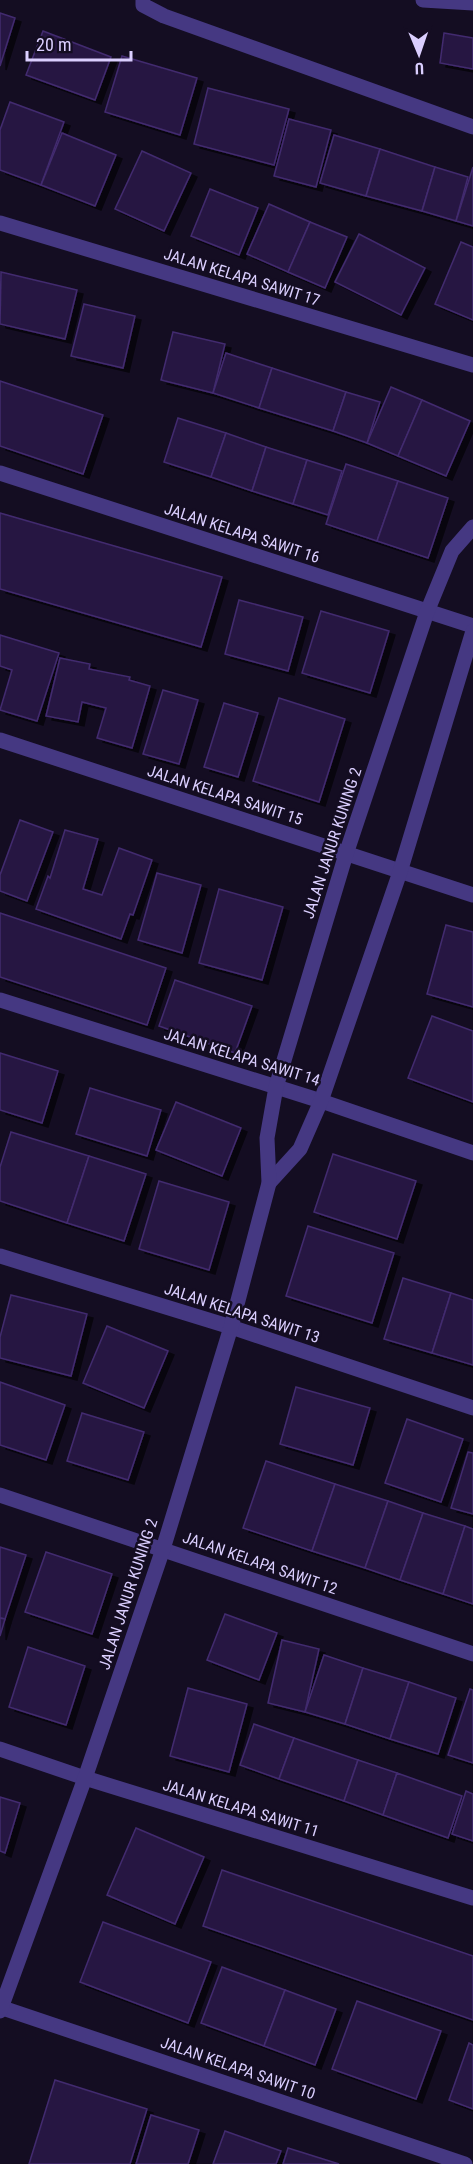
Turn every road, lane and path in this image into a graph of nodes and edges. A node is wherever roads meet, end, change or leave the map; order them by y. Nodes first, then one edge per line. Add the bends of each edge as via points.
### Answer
1 (143, 0) edge
2 (423, 0) edge
3 (473, 3) edge
4 (473, 127) edge
5 (0, 223) edge
6 (473, 366) edge
7 (0, 473) edge
8 (473, 527) edge
9 (427, 612) junction
10 (473, 626) edge
11 (473, 631) edge
12 (0, 740) edge
13 (346, 854) junction
14 (400, 872) junction
15 (473, 895) edge
16 (0, 1000) edge
17 (276, 1087) junction
18 (321, 1101) junction
19 (473, 1152) edge
20 (269, 1183) junction
21 (0, 1256) edge
22 (231, 1328) junction
23 (473, 1408) edge
24 (0, 1495) edge
25 (163, 1549) junction
26 (473, 1654) edge
27 (0, 1749) edge
28 (85, 1778) junction
29 (473, 1898) edge
30 (0, 2008) edge
31 (465, 2164) edge

1 - 4 street via 143,4 164,16
2 - 3 street
5 - 6 street, JALAN KELAPA SAWIT 17
7 - 9 street, JALAN KELAPA SAWIT 16
8 - 9 street, JALAN JANUR KUNING 2 via 452,551
9 - 10 street, JALAN KELAPA SAWIT 16
9 - 13 street, JALAN JANUR KUNING 2
11 - 14 street, JALAN JANUR KUNING 2
12 - 13 street, JALAN KELAPA SAWIT 15
13 - 14 street, JALAN KELAPA SAWIT 15
13 - 17 street, JALAN JANUR KUNING 2
14 - 15 street, JALAN KELAPA SAWIT 15
14 - 18 street, JALAN JANUR KUNING 2
16 - 17 street, JALAN KELAPA SAWIT 14
17 - 18 street, JALAN KELAPA SAWIT 14
17 - 20 street, JALAN JANUR KUNING 2 via 267,1138
18 - 19 street, JALAN KELAPA SAWIT 14
18 - 20 street, JALAN JANUR KUNING 2 via 300,1149
20 - 22 street, JALAN JANUR KUNING 2
21 - 22 street, JALAN KELAPA SAWIT 13
22 - 23 street, JALAN KELAPA SAWIT 13
22 - 25 street, JALAN JANUR KUNING 2
24 - 25 street, JALAN KELAPA SAWIT 12
25 - 26 street, JALAN KELAPA SAWIT 12
25 - 28 street, JALAN JANUR KUNING 2
27 - 28 street, JALAN KELAPA SAWIT 11
28 - 29 street, JALAN KELAPA SAWIT 11
28 - 30 street, JALAN JANUR KUNING 2
30 - 31 street, JALAN KELAPA SAWIT 10

